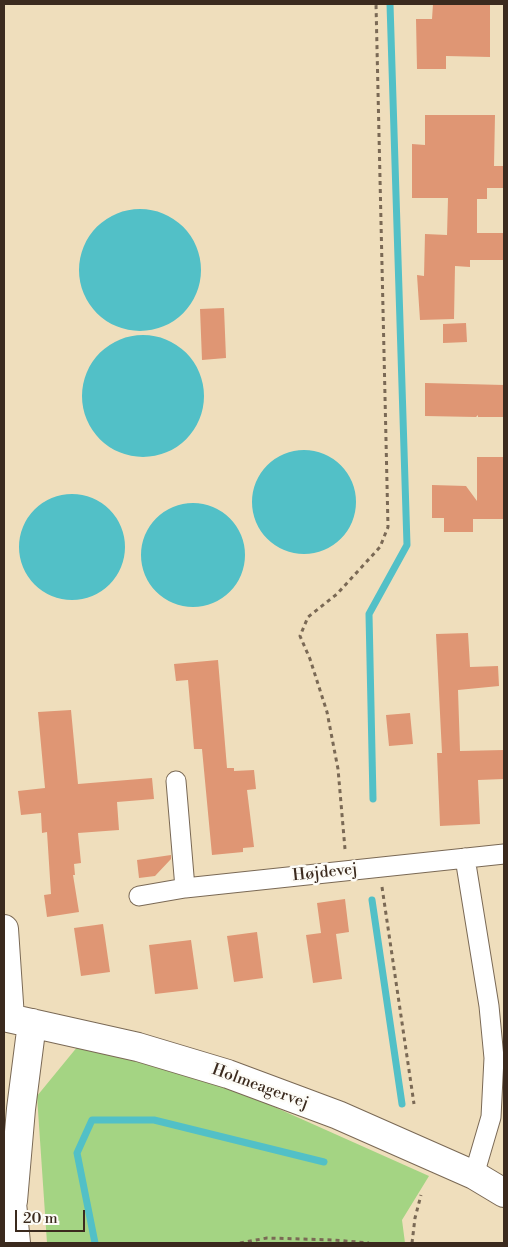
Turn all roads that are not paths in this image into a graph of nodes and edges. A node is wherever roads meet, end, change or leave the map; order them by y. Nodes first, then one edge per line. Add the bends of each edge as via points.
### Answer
1 (176, 781) dead end
2 (504, 854) edge
3 (465, 858) junction
4 (185, 888) junction
5 (139, 896) dead end
6 (4, 929) edge
7 (497, 1005) edge
8 (15, 1019) edge
9 (4, 1141) edge
10 (474, 1175) junction
11 (504, 1193) edge
12 (13, 1201) junction
13 (16, 1243) edge

1 - 4 street
2 - 3 street, Højdevej
3 - 4 street, Højdevej
3 - 7 street
4 - 5 street, Højdevej
6 - 8 street
7 - 10 street via 491,1117
8 - 10 street, Holmeagervej via 138,1047 228,1074 338,1115
8 - 12 street via 21,1109
9 - 12 street
10 - 11 street, Holmeagervej
12 - 13 street

